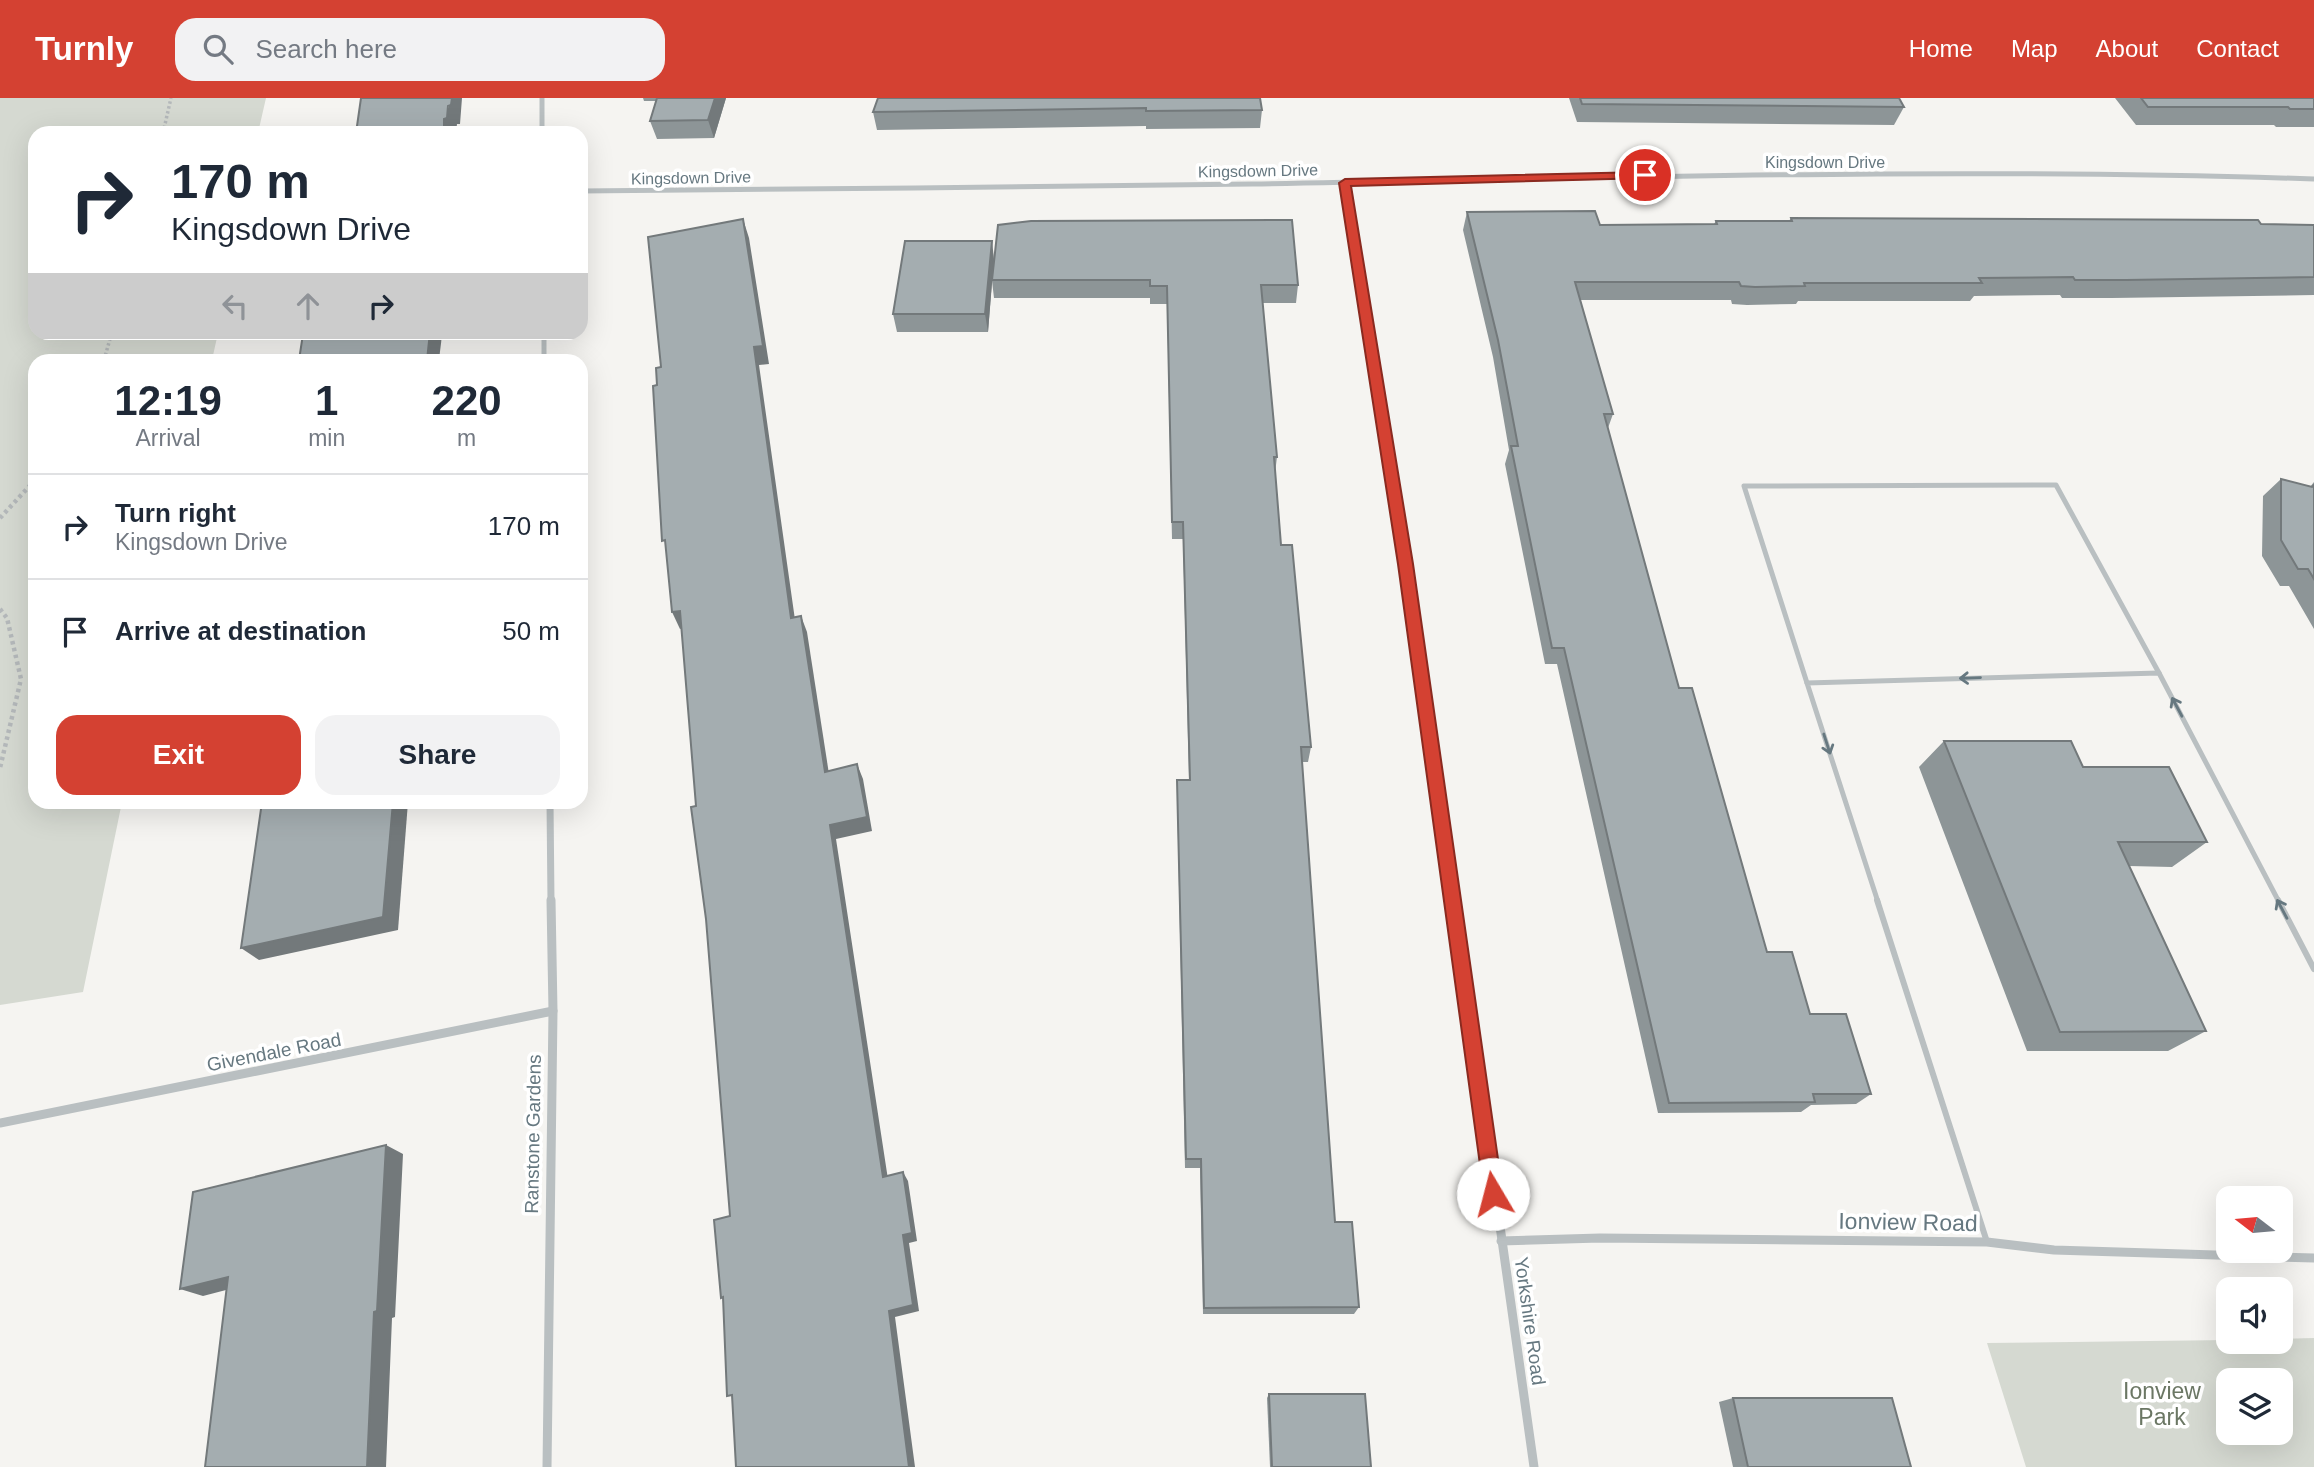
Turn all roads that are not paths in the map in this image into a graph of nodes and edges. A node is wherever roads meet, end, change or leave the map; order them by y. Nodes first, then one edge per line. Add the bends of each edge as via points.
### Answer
1 (542, 98) edge
2 (542, 126) edge
3 (2314, 179) edge
4 (1345, 183) junction
5 (588, 191) edge
6 (2159, 673) junction
7 (1807, 683) junction
8 (550, 809) edge
9 (2314, 969) edge
10 (553, 1010) junction
11 (0, 1123) edge
12 (1501, 1241) junction
13 (1987, 1242) junction
14 (2314, 1258) edge
15 (547, 1467) edge
16 (1534, 1467) edge

1 - 2 street
3 - 4 street, Kingsdown Drive via 2112,174 1672,175
4 - 5 street, Kingsdown Drive
4 - 12 street, Yorkshire Road via 1406,564
6 -> 7 lane
6 - 7 lane via 2056,485 1744,486
9 -> 6 lane
7 -> 13 lane
8 - 10 street, Ranstone Gardens
10 - 11 street, Givendale Road
10 - 15 street, Ranstone Gardens
12 - 13 street, Ionview Road
12 - 16 street, Yorkshire Road
13 - 14 street, Ionview Road via 2054,1250

